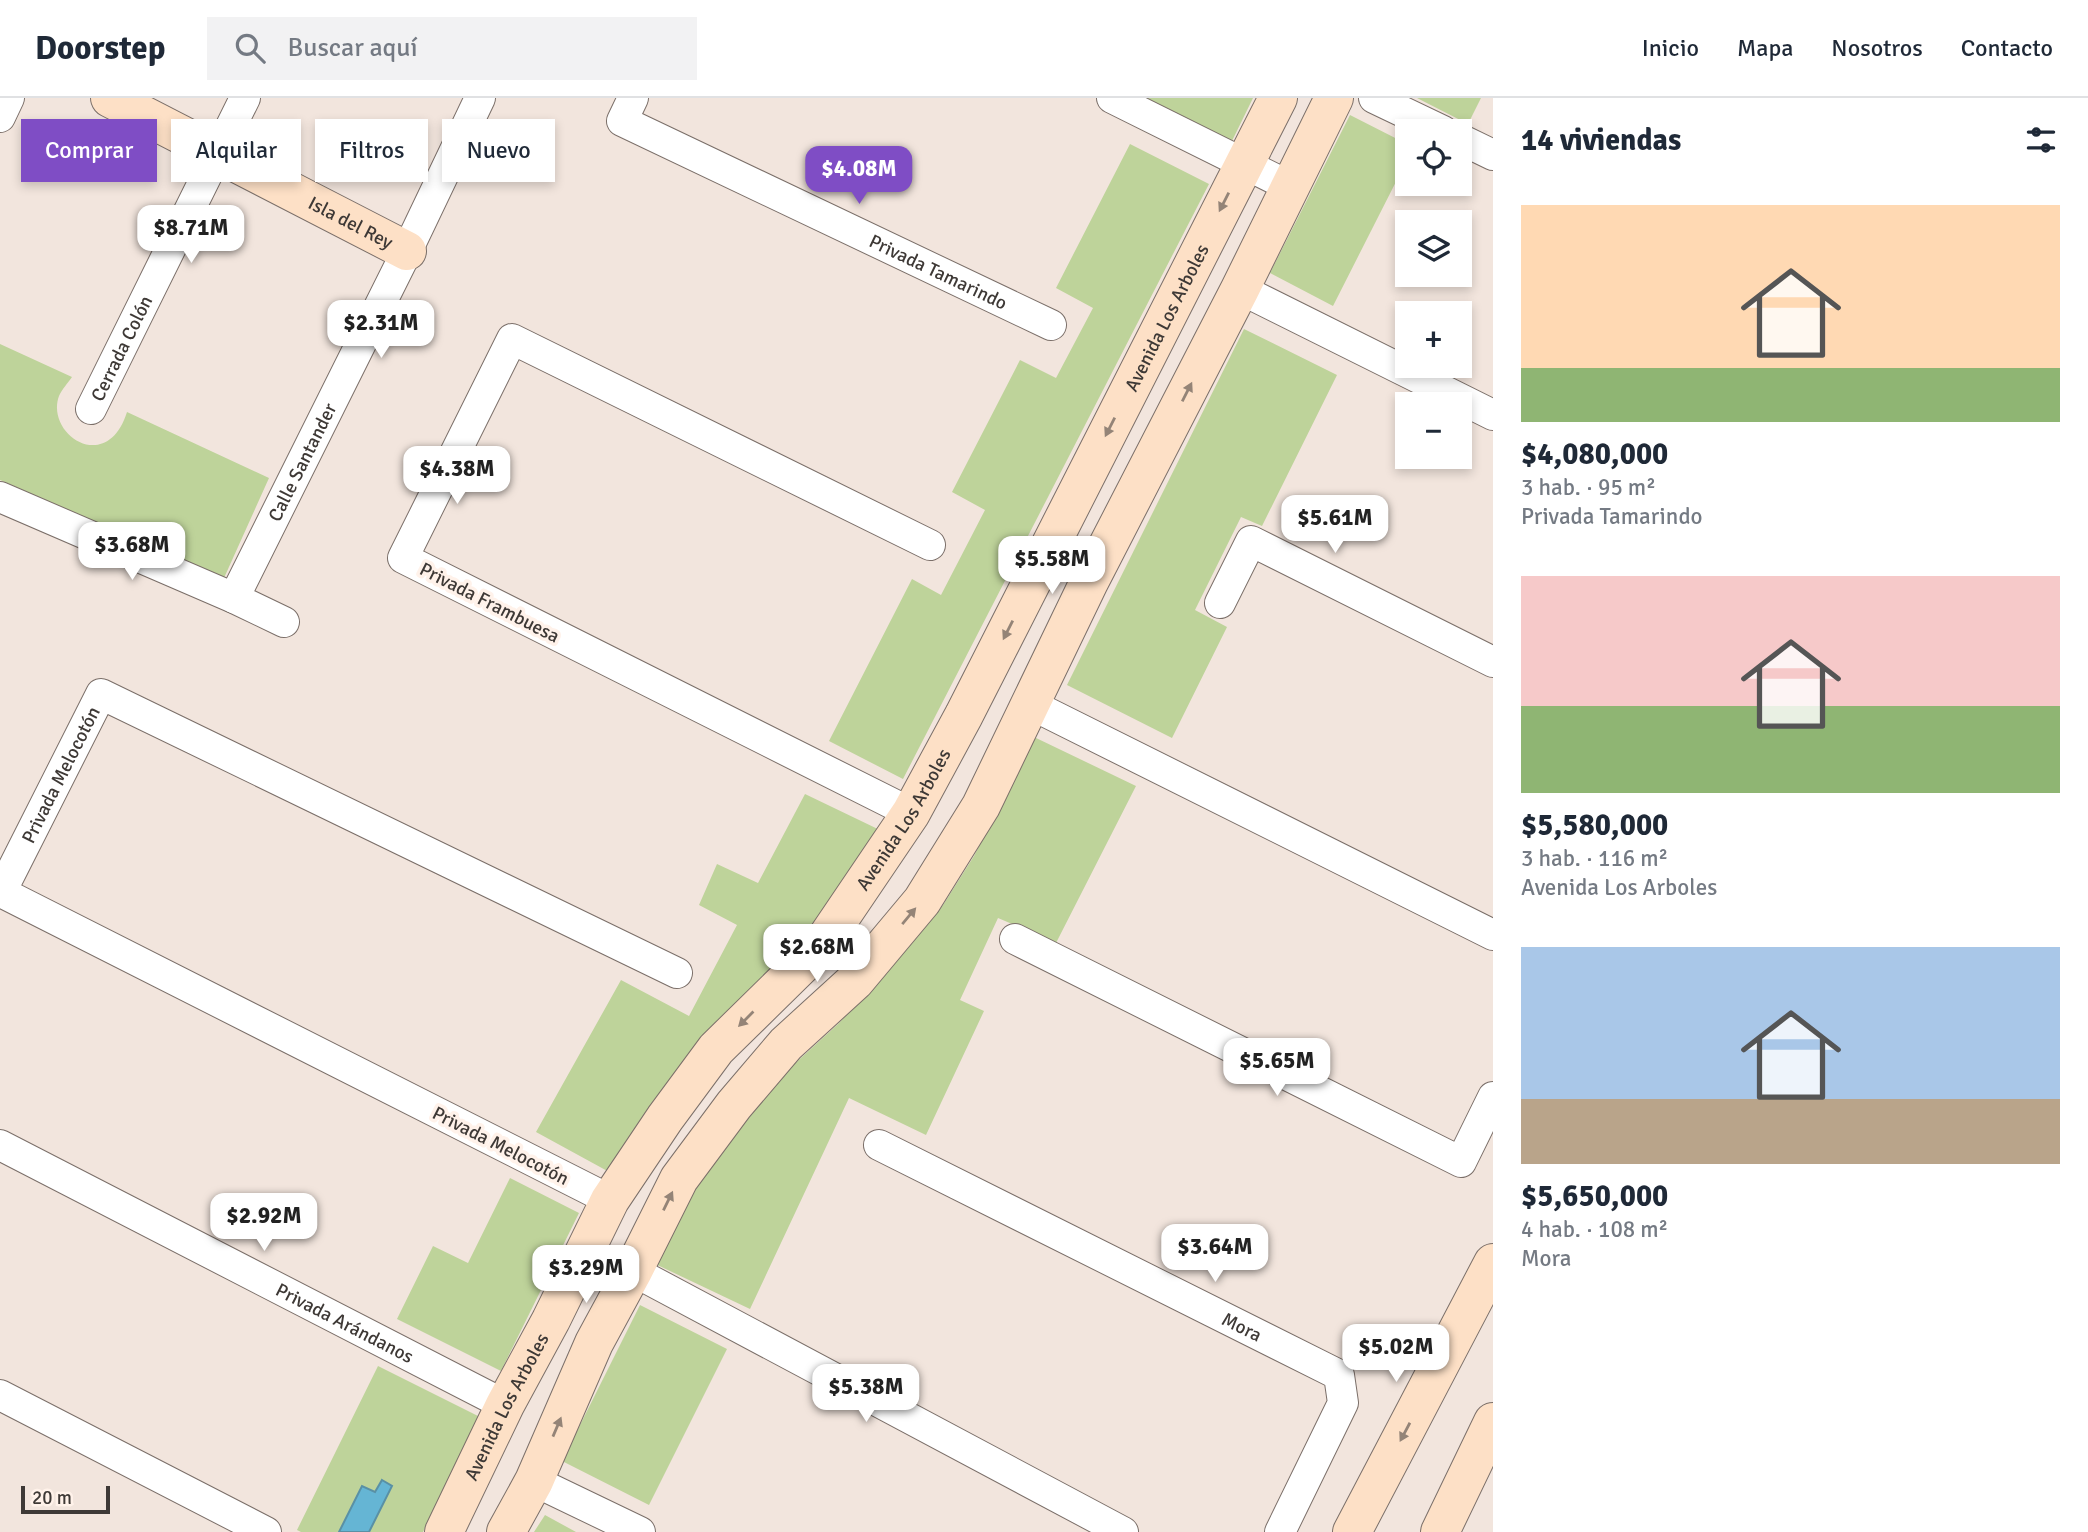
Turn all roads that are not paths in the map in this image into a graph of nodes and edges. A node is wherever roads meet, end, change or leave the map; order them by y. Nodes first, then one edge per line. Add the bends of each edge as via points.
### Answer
1 (9, 98) edge
2 (110, 98) edge
3 (244, 98) edge
4 (480, 98) edge
5 (633, 98) edge
6 (1112, 98) edge
7 (1278, 98) edge
8 (1334, 98) edge
9 (1374, 98) edge
10 (0, 117) edge
11 (234, 119) edge
12 (1418, 119) edge
13 (171, 129) edge
14 (1472, 145) edge
15 (1493, 155) edge
16 (1243, 163) junction
17 (204, 182) edge
18 (275, 182) edge
19 (1289, 186) junction
20 (407, 251) junction
21 (1240, 289) junction
22 (1051, 326) dead end
23 (91, 409) dead end
24 (1493, 415) edge
25 (0, 498) edge
26 (930, 545) dead end
27 (1045, 557) junction
28 (1089, 582) junction
29 (233, 598) junction
30 (1220, 603) dead end
31 (284, 622) dead end
32 (1493, 663) edge
33 (1032, 705) junction
34 (911, 813) junction
35 (1493, 936) edge
36 (1015, 939) dead end
37 (821, 946) junction
38 (677, 972) dead end
39 (855, 981) junction
40 (1493, 1097) edge
41 (0, 1145) edge
42 (879, 1145) dead end
43 (610, 1200) junction
44 (1493, 1263) edge
45 (633, 1271) junction
46 (551, 1320) junction
47 (594, 1343) junction
48 (0, 1395) edge
49 (505, 1405) junction
50 (1493, 1422) edge
51 (534, 1481) junction
52 (266, 1532) edge
53 (444, 1532) edge
54 (506, 1532) edge
55 (640, 1532) edge
56 (1123, 1532) edge
57 (1280, 1532) edge
58 (1352, 1532) edge
59 (1440, 1532) edge

1 - 10 street
2 - 13 street, Isla del Rey
3 - 11 street, Cerrada Colón
4 - 20 street, Calle Santander
5 - 22 street, Privada Tamarindo via 622,121
6 - 16 street
7 - 16 street, Avenida Los Arboles
8 - 19 street
9 - 12 street
14 - 15 street
16 - 19 street
16 -> 27 street, Avenida Los Arboles
17 - 23 street, Cerrada Colón
18 - 20 street, Isla del Rey
19 - 21 street
20 - 29 street, Calle Santander
21 - 24 street
28 -> 21 street
25 - 29 street
26 - 34 street, Privada Frambuesa via 512,340 403,558
27 - 28 street
27 -> 34 street, Avenida Los Arboles
28 - 33 street
29 - 31 street
30 - 32 street via 1251,541
33 - 35 street
39 -> 33 street via 922,901 981,806
34 - 37 street, Avenida Los Arboles
36 - 40 street via 1461,1162
37 - 39 street
37 -> 43 street, Avenida Los Arboles via 716,1049
38 - 43 street, Privada Melocotón via 101,694 1,892
45 -> 39 street via 679,1179 734,1105 786,1044
41 - 49 street, Privada Arándanos
42 - 57 street, Mora via 1339,1375 1343,1403
43 - 46 street, Avenida Los Arboles
44 -> 58 street
45 - 47 street
45 - 56 street
46 - 47 street
46 - 49 street, Avenida Los Arboles
51 -> 47 street
48 - 52 street
49 - 53 street, Avenida Los Arboles
50 - 59 street
51 - 54 street
51 - 55 street

